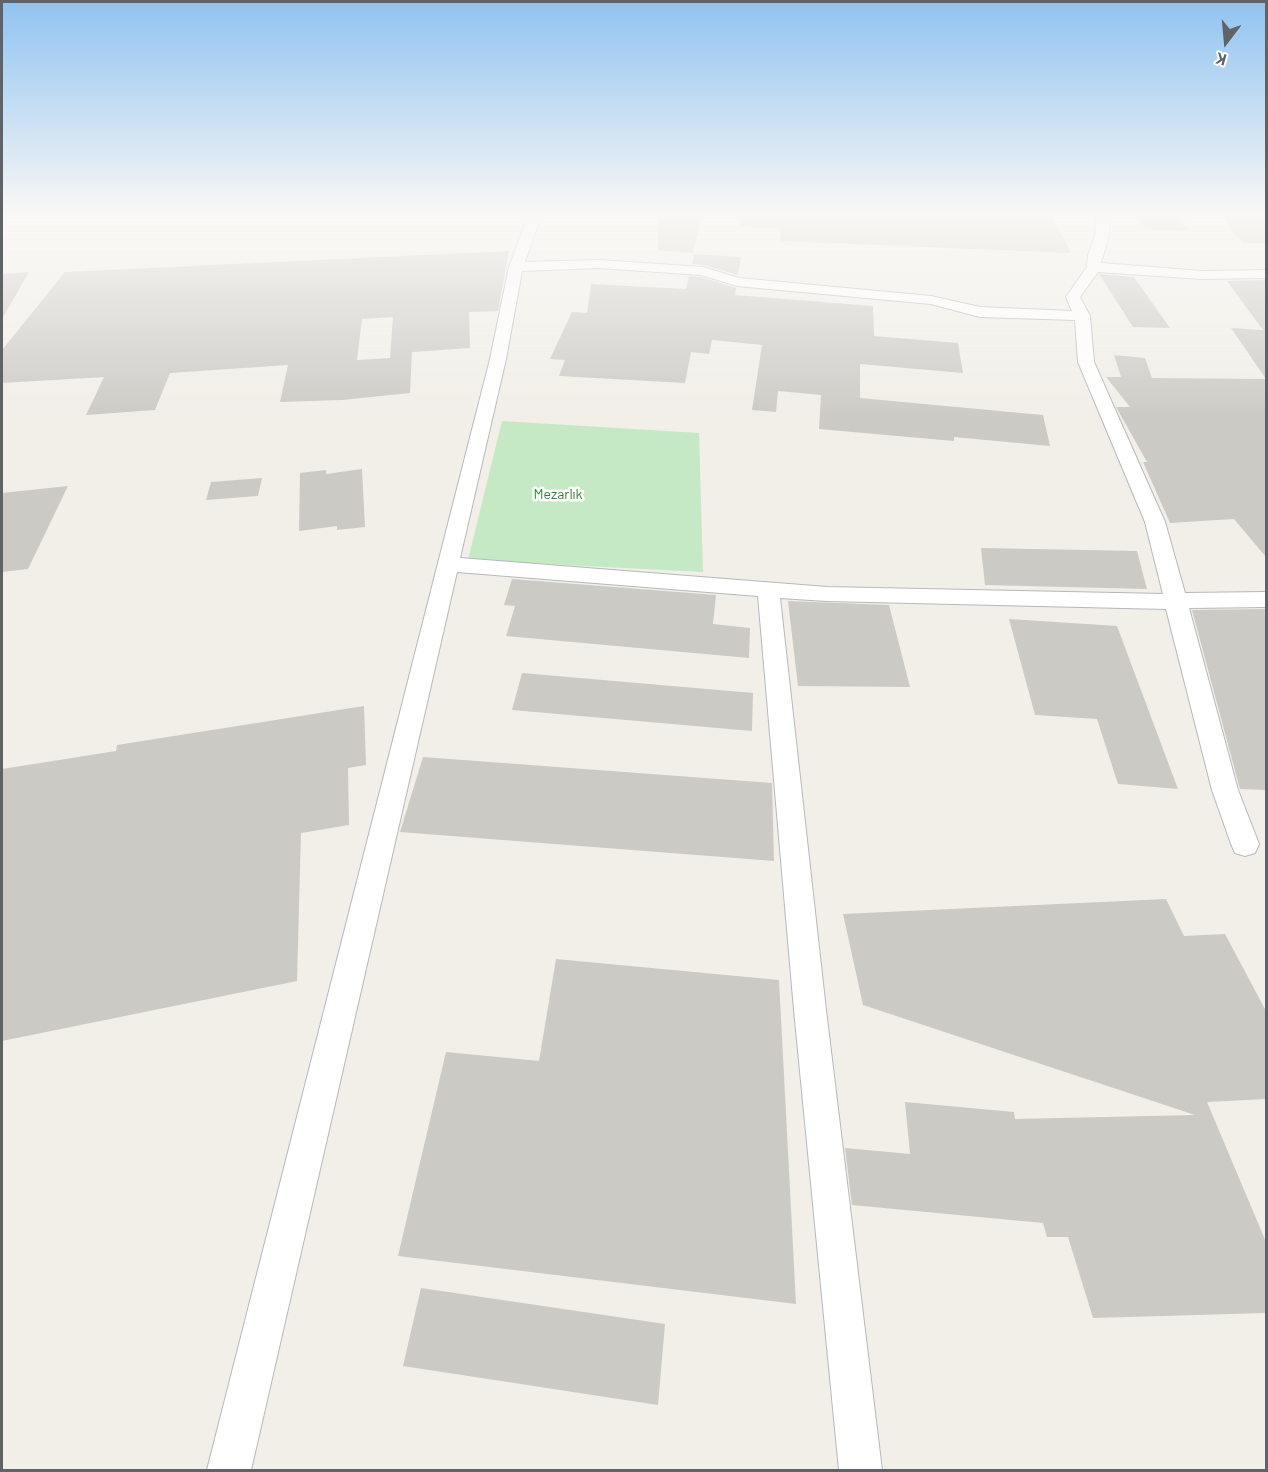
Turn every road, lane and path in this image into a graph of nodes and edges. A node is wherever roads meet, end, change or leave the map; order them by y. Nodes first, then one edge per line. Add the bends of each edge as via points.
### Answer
1 (513, 282) edge
2 (736, 282) edge
3 (1084, 282) edge
4 (1082, 316) junction
5 (448, 564) junction
6 (768, 589) junction
7 (1266, 599) edge
8 (1175, 601) junction
9 (1245, 843) dead end
10 (230, 1470) edge
11 (861, 1470) edge

1 - 5 street
2 - 4 street via 931,300 980,312
3 - 4 street via 1073,297
4 - 8 street via 1086,362 1155,522
5 - 6 street
5 - 10 street
6 - 8 street via 827,594
6 - 11 street
7 - 8 street
8 - 9 street via 1225,790

